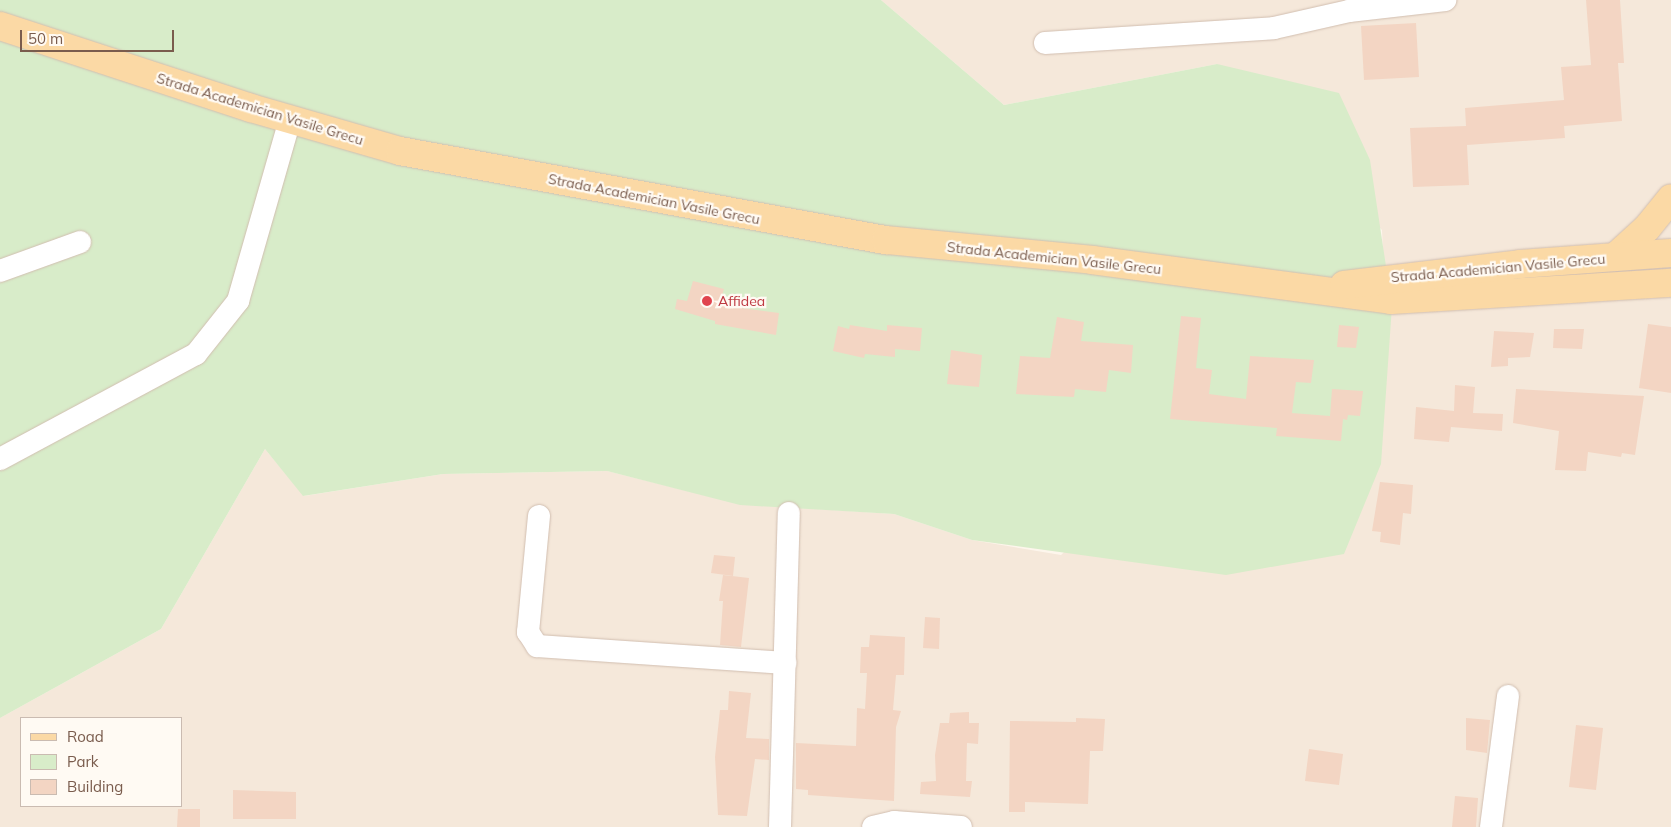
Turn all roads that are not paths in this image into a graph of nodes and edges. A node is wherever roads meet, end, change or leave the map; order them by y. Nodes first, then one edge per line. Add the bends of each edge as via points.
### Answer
1 (1445, 0) edge
2 (1349, 6) edge
3 (0, 26) edge
4 (1045, 43) dead end
5 (290, 120) junction
6 (1671, 198) edge
7 (80, 242) dead end
8 (1671, 253) edge
9 (1614, 257) junction
10 (0, 270) edge
11 (1671, 283) edge
12 (1325, 288) junction
13 (0, 459) edge
14 (789, 513) dead end
15 (539, 516) dead end
16 (785, 664) junction
17 (1508, 696) dead end
18 (780, 827) edge
19 (872, 827) edge
20 (961, 827) edge
21 (1491, 827) edge

1 - 2 street
2 - 4 street via 1274,28
3 - 5 main road, Strada Academician Vasile Grecu
5 - 12 main road, Strada Academician Vasile Grecu via 400,150 869,238
5 - 13 street via 238,301 196,354
6 - 9 main road via 1647,228
7 - 10 street
8 - 9 main road, Strada Academician Vasile Grecu
9 - 12 main road, Strada Academician Vasile Grecu via 1393,276
11 - 12 main road, Strada Academician Vasile Grecu via 1391,300
14 - 16 street
15 - 16 street via 528,632 530,642 537,646
16 - 18 street
17 - 21 street
19 - 20 street via 894,822

